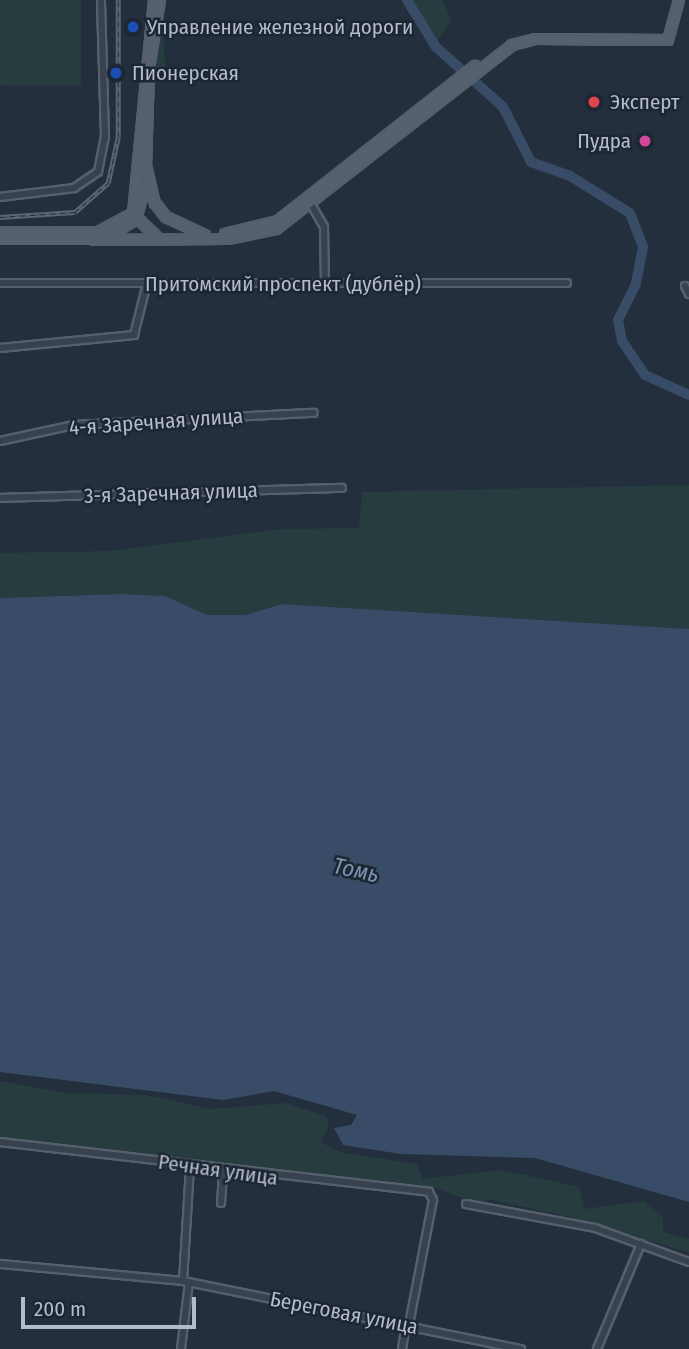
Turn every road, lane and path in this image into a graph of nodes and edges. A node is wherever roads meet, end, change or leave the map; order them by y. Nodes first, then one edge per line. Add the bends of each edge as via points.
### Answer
1 (101, 0) edge
2 (154, 0) edge
3 (160, 0) edge
4 (679, 0) edge
5 (146, 165) junction
6 (0, 197) edge
7 (310, 202) junction
8 (135, 216) junction
9 (0, 232) edge
10 (117, 234) junction
11 (149, 234) junction
12 (200, 235) junction
13 (94, 236) junction
14 (0, 239) edge
15 (160, 239) junction
16 (147, 283) junction
17 (567, 283) dead end
18 (0, 284) edge
19 (326, 284) junction
20 (685, 286) dead end
21 (689, 294) edge
22 (0, 348) edge
23 (314, 413) dead end
24 (0, 441) edge
25 (342, 488) dead end
26 (0, 498) edge
27 (0, 1142) edge
28 (190, 1166) junction
29 (223, 1171) junction
30 (221, 1203) dead end
31 (466, 1204) dead end
32 (641, 1244) junction
33 (689, 1262) edge
34 (0, 1264) edge
35 (186, 1282) junction
36 (407, 1325) junction
37 (181, 1349) edge
38 (402, 1349) edge
39 (521, 1349) edge
40 (597, 1349) edge

1 - 6 street via 105,137 98,172 74,188
2 - 8 main road
3 - 5 main road via 149,69
4 - 7 main road via 668,38 530,35 494,55
5 - 8 main road via 145,203
5 - 12 main road via 159,209
7 - 12 main road via 261,227
7 - 15 main road via 261,234
7 - 19 street via 326,239
8 - 10 main road
8 - 11 main road
8 - 13 main road
9 - 13 main road
10 - 11 main road
10 - 13 main road
11 - 12 main road
11 - 15 main road
13 - 14 main road
13 - 15 main road
16 - 18 street, Притомский проспект (дублёр)
16 - 19 street, Притомский проспект (дублёр)
16 - 22 street via 134,335
17 - 19 street, Притомский проспект (дублёр)
20 - 21 street
23 - 24 street, 4-я Заречная улица via 75,425
25 - 26 street, 3-я Заречная улица
27 - 28 street, Речная улица
28 - 29 street, Речная улица
28 - 35 street
29 - 30 street
29 - 36 street, Речная улица via 429,1192 433,1200
31 - 32 street via 500,1206
32 - 33 street
32 - 40 street
34 - 35 street, Береговая улица
35 - 36 street, Береговая улица
35 - 37 street
36 - 38 street
36 - 39 street, Береговая улица

